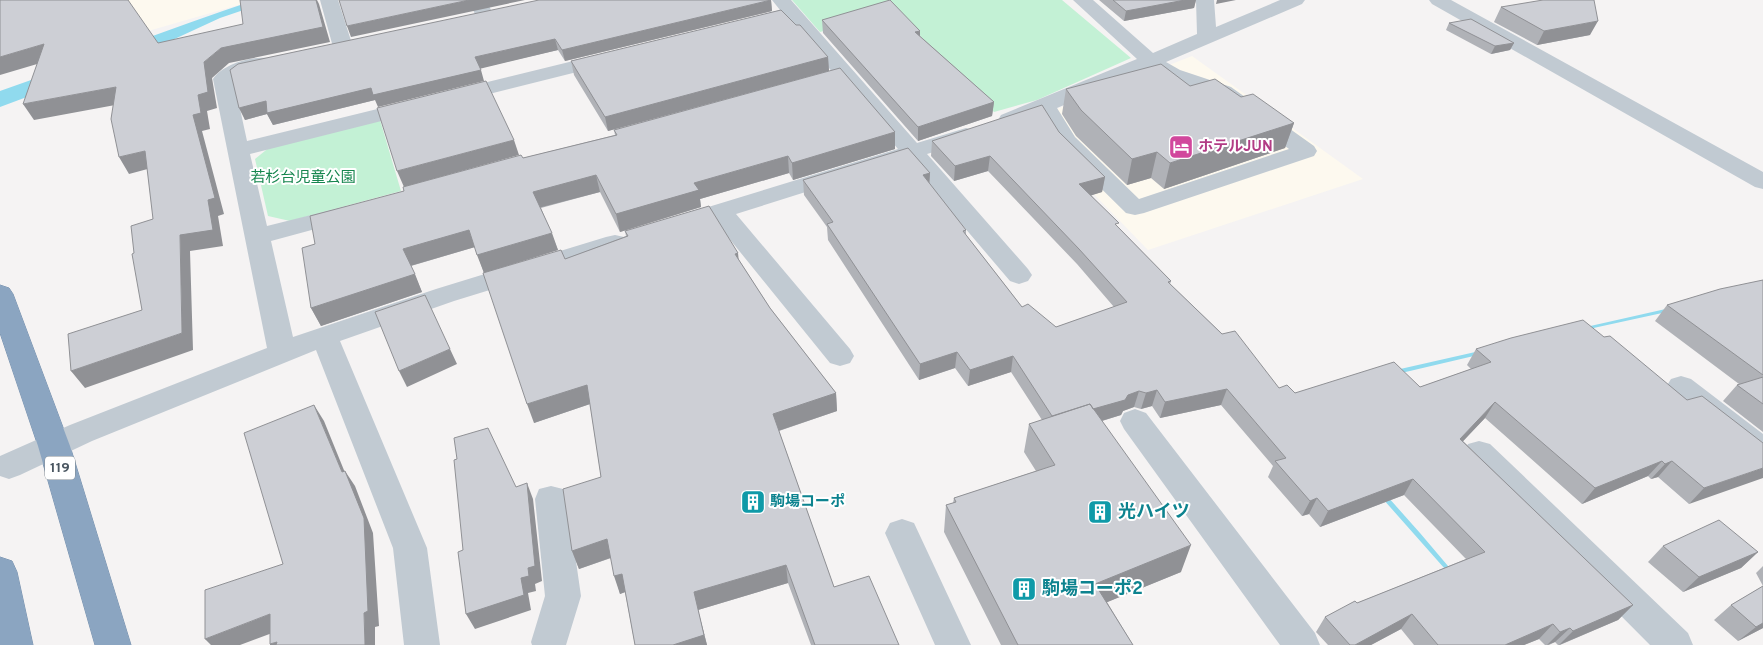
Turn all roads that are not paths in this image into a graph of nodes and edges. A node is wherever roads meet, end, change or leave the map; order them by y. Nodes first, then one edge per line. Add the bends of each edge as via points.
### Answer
1 (329, 0) edge
2 (1082, 0) edge
3 (1205, 0) edge
4 (1296, 0) edge
5 (1438, 0) edge
6 (787, 7) edge
7 (736, 27) edge
8 (1208, 38) junction
9 (343, 47) edge
10 (630, 53) edge
11 (285, 59) edge
12 (1152, 62) junction
13 (847, 74) junction
14 (818, 82) edge
15 (1045, 106) junction
16 (238, 150) junction
17 (914, 152) junction
18 (1763, 182) edge
19 (371, 206) edge
20 (720, 211) junction
21 (257, 238) junction
22 (1019, 275) dead end
23 (0, 294) edge
24 (324, 336) junction
25 (282, 353) junction
26 (840, 356) dead end
27 (1681, 387) dead end
28 (1135, 421) dead end
29 (54, 446) junction
30 (1763, 451) edge
31 (1479, 453) dead end
32 (10, 466) dead end
33 (551, 499) dead end
34 (902, 532) dead end
35 (0, 572) edge
36 (546, 644) edge
37 (15, 645) edge
38 (113, 645) edge
39 (422, 645) edge
40 (953, 645) edge
41 (1302, 645) edge
42 (1675, 645) edge

1 - 9 street
2 - 12 street
3 - 8 street
4 - 8 street
5 - 18 street
6 - 7 street
6 - 13 street
8 - 12 street
10 - 16 street
11 - 16 street via 236,70 223,79
12 - 15 street
12 - 15 street via 1172,74 1224,91 1306,151 1135,208 1066,141
13 - 14 street
13 - 17 street
15 - 17 street
16 - 21 street
17 - 20 street
17 - 22 street
19 - 21 street
20 - 24 street via 445,295
20 - 26 street
21 - 25 street
23 - 29 highway, 119
24 - 25 street
24 - 39 street via 410,548
25 - 29 street
27 - 30 street
28 - 41 street
29 - 32 street
29 - 38 highway, 119
31 - 42 street
33 - 36 street via 563,596
34 - 40 street
35 - 37 highway

